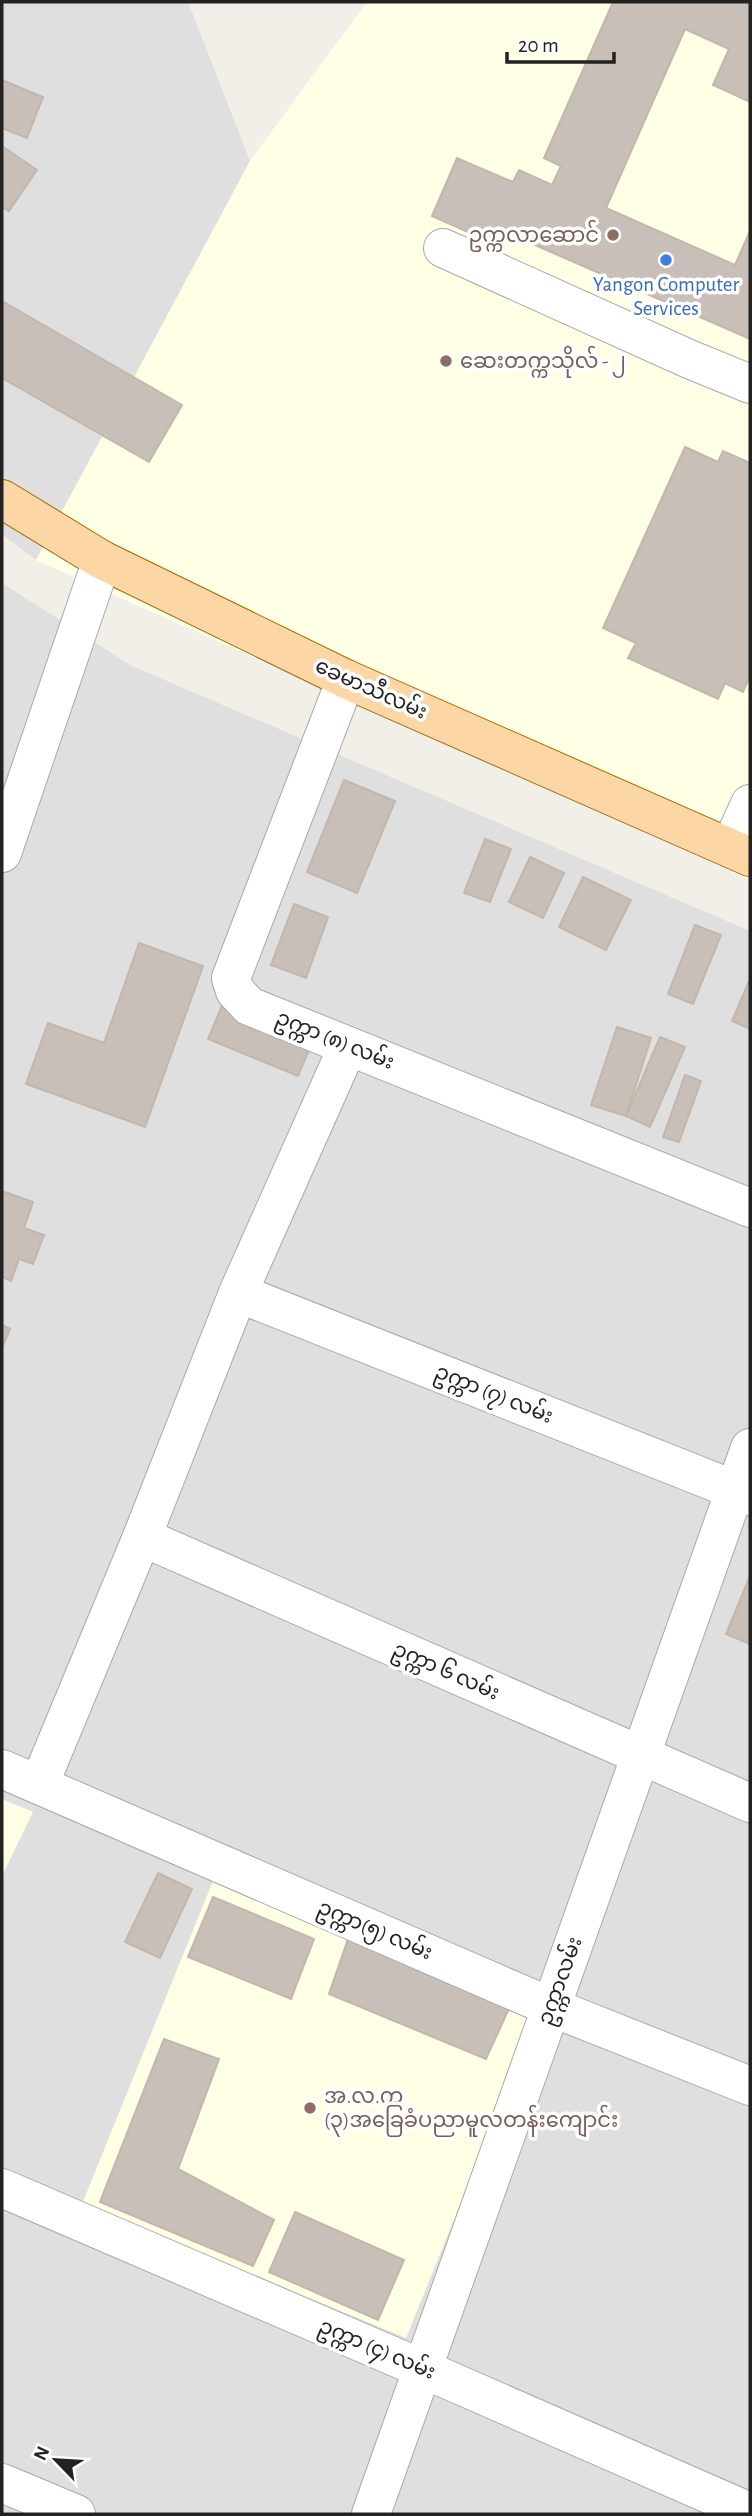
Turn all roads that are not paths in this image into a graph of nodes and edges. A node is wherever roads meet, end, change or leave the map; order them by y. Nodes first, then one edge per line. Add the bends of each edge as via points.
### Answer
1 (443, 248) dead end
2 (750, 384) edge
3 (2, 499) edge
4 (102, 560) junction
5 (346, 678) junction
6 (750, 804) edge
7 (740, 852) edge
8 (2, 853) edge
9 (348, 1046) junction
10 (750, 1208) edge
11 (238, 1293) junction
12 (750, 1448) edge
13 (743, 1493) edge
14 (142, 1537) junction
15 (641, 1756) junction
16 (2, 1769) edge
17 (39, 1785) junction
18 (750, 1804) edge
19 (551, 2007) junction
20 (750, 2086) edge
21 (2, 2188) edge
22 (423, 2368) junction
23 (2, 2483) edge
24 (750, 2512) edge
25 (76, 2514) edge
26 (371, 2514) edge

1 - 2 street
3 - 4 main road, ခေမာသီလမ်း
4 - 5 main road, ခေမာသီလမ်း
4 - 8 street
5 - 7 main road, ခေမာသီလမ်း
5 - 9 street, ဥက္ကာ (၈) လမ်း via 231,978 235,991 249,1006
6 - 7 street
9 - 10 street, ဥက္ကာ (၈) လမ်း
9 - 11 street
11 - 13 street, ဥက္ကာ (၇) လမ်း
11 - 14 street
12 - 13 street, ဥက္ကာလမ်း
13 - 15 street, ဥက္ကာလမ်း
14 - 15 street, ဥက္ကာ ၆ လမ်း
14 - 17 street
15 - 18 street, ဥက္ကာ ၆ လမ်း
15 - 19 street, ဥက္ကာလမ်း
16 - 17 street, ဥက္ကာ(၅) လမ်း
17 - 19 street, ဥက္ကာ(၅) လမ်း
19 - 20 street, ဥက္ကာ(၅) လမ်း
19 - 22 street, ဥက္ကာလမ်း
21 - 22 street, ဥက္ကာ (၄) လမ်း
22 - 24 street, ဥက္ကာ (၄) လမ်း
22 - 26 street, ဥက္ကာလမ်း
23 - 25 street

